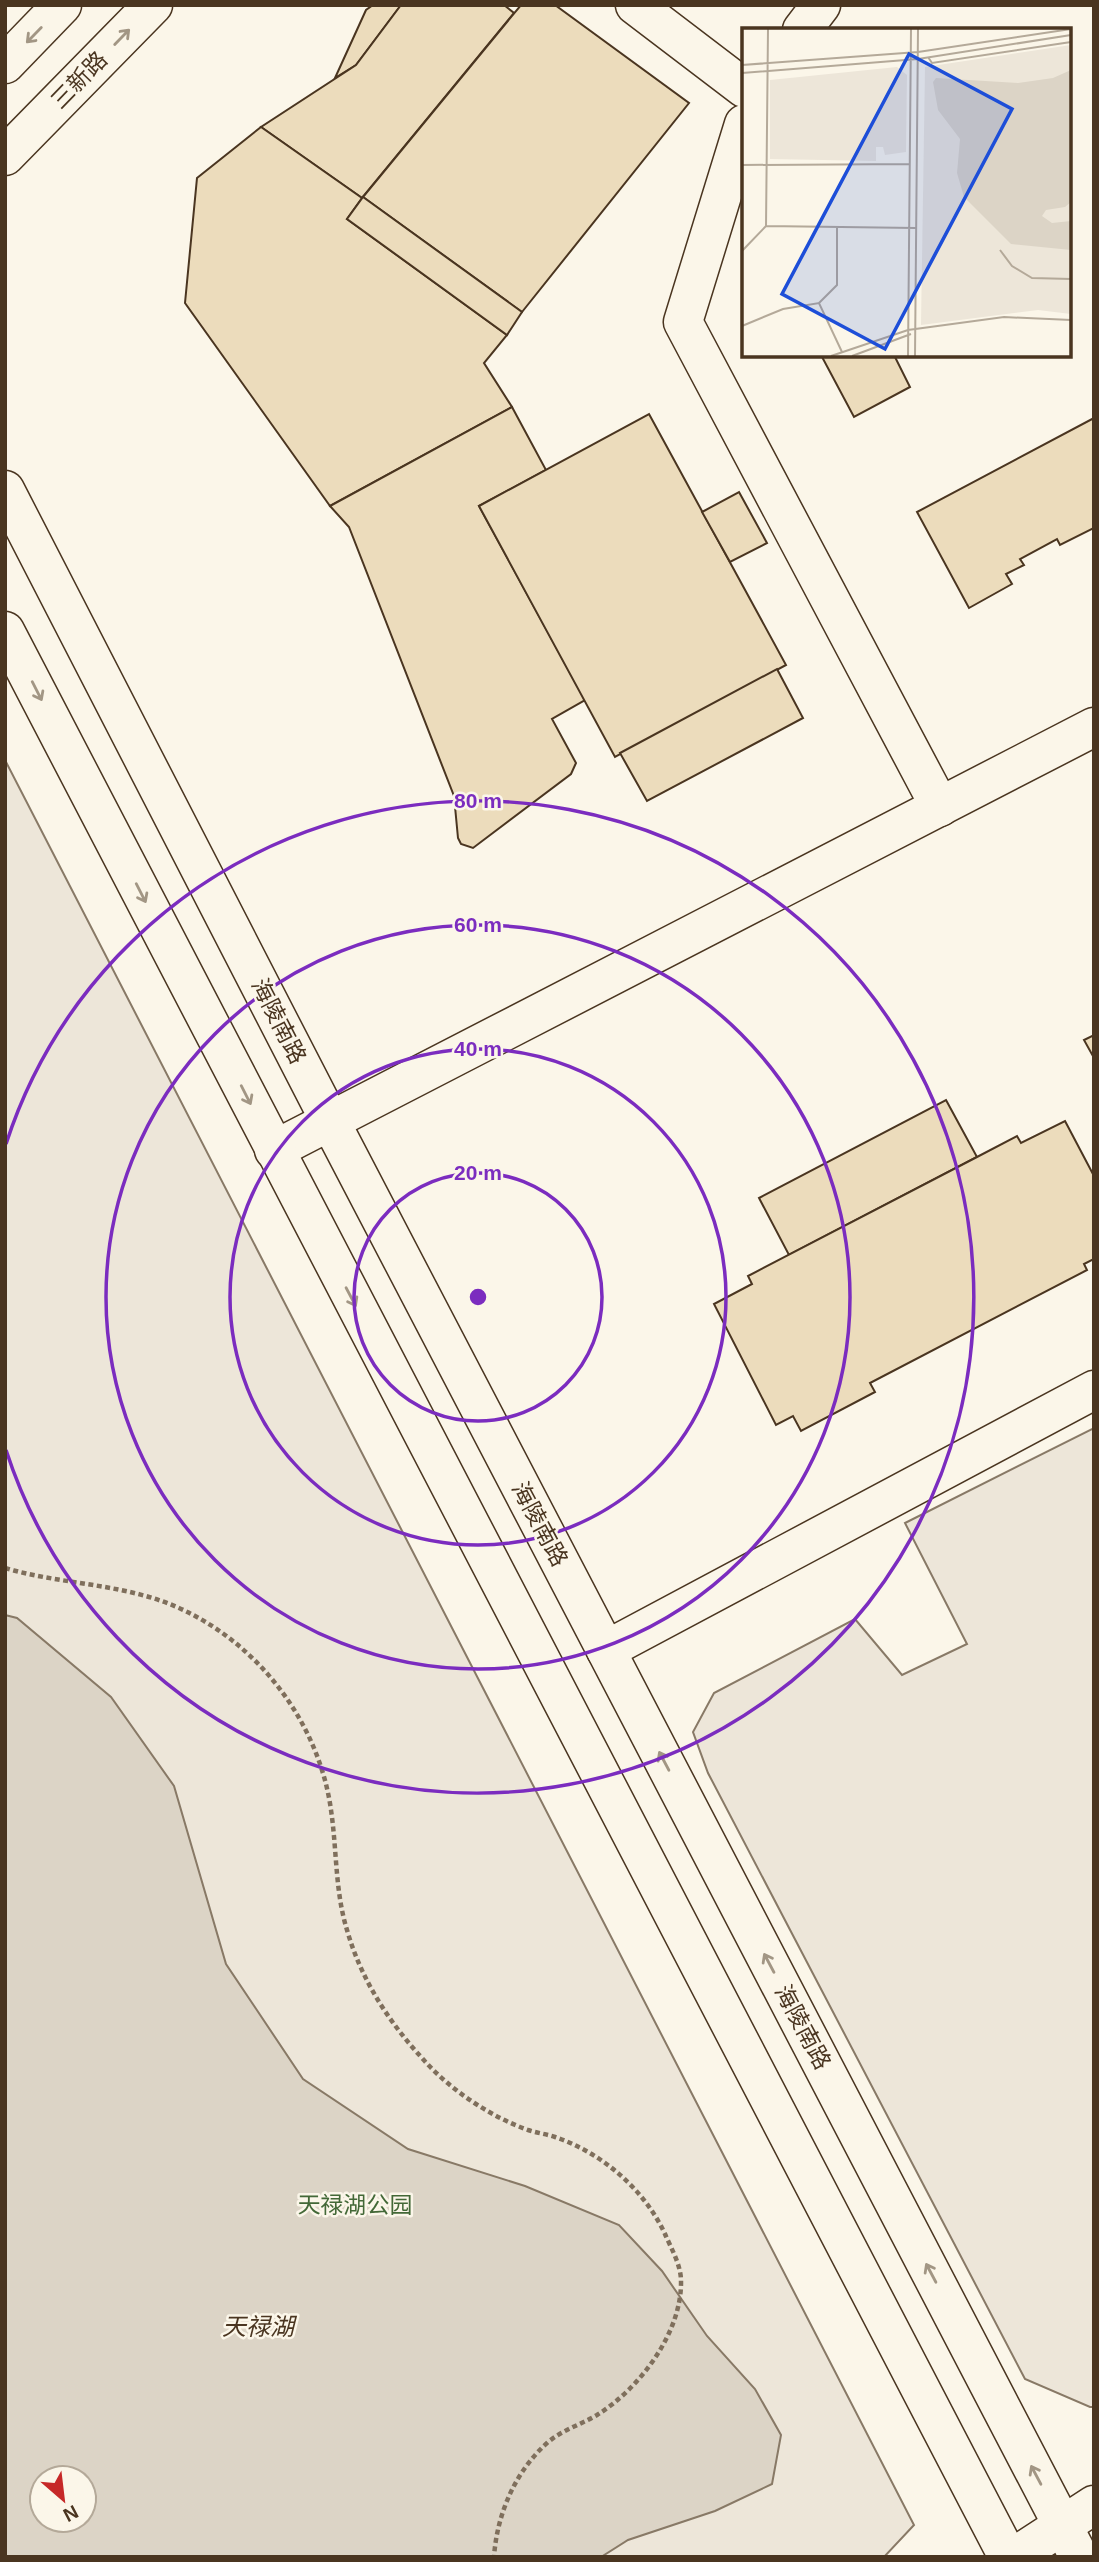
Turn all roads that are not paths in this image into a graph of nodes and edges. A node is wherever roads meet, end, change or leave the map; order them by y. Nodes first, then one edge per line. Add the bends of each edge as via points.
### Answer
1 (62, 5) edge
2 (153, 5) edge
3 (635, 5) edge
4 (821, 5) edge
5 (804, 28) edge
6 (5, 64) edge
7 (742, 86) edge
8 (742, 130) edge
9 (5, 156) edge
10 (5, 490) edge
11 (5, 631) edge
12 (1094, 727) edge
13 (940, 807) junction
14 (331, 1123) junction
15 (275, 1150) junction
16 (1094, 1390) edge
17 (606, 1650) junction
18 (1094, 2504) edge
19 (1071, 2541) edge
20 (1008, 2557) edge
21 (1014, 2557) edge

1 -> 6 main road
9 -> 2 main road, 三新路
3 - 7 main road
4 - 5 main road
8 - 13 main road via 683,322
10 - 14 main road, 海陵南路
11 -> 15 main road
12 - 13 main road
13 - 14 main road
14 - 15 main road
14 - 17 main road, 海陵南路
15 -> 20 main road
16 - 17 main road
19 -> 17 main road, 海陵南路
18 - 19 main road
19 - 21 main road

